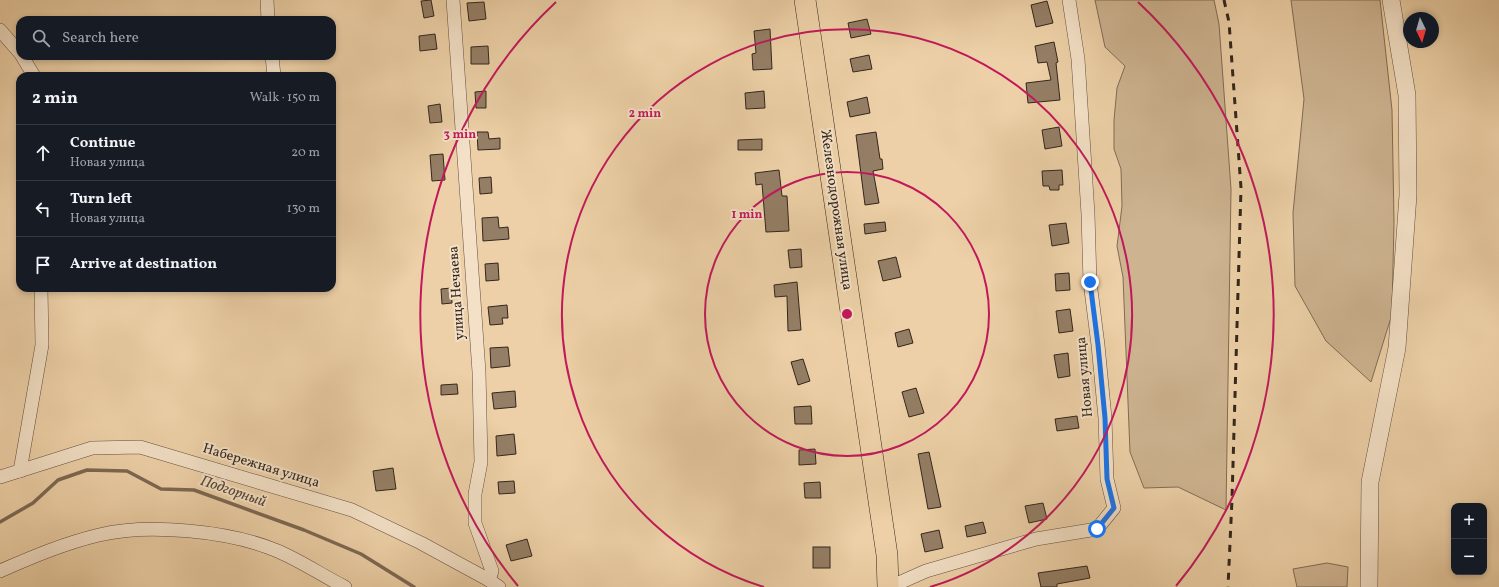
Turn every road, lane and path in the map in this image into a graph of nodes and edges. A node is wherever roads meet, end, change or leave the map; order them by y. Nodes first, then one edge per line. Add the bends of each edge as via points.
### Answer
1 (267, 0) edge
2 (453, 0) edge
3 (805, 0) edge
4 (1069, 0) edge
5 (1391, 0) edge
6 (268, 16) edge
7 (0, 30) edge
8 (16, 48) edge
9 (24, 60) edge
10 (272, 60) edge
11 (32, 72) edge
12 (274, 72) edge
13 (41, 292) edge
14 (20, 471) junction
15 (0, 477) edge
16 (0, 571) edge
17 (494, 583) edge
18 (345, 587) edge
19 (889, 587) edge
20 (1369, 587) edge

1 - 6 street
2 - 17 street, улица Нечаева via 479,372 481,462 475,494 475,523
3 - 19 main road, Железнодорожная улица via 887,555
4 - 19 street, Новая улица via 1078,59 1090,282 1100,360 1107,479 1114,508 1097,529 1036,539 926,570
5 - 20 street via 1407,95 1408,195 1397,348 1370,482
7 - 8 street
9 - 11 street
10 - 12 street
13 - 14 street via 42,345
14 - 15 street, Набережная улица
14 - 17 street, Набережная улица via 92,448 140,447 352,510 421,543
16 - 18 street via 40,554 100,534 145,529 195,532 269,548

